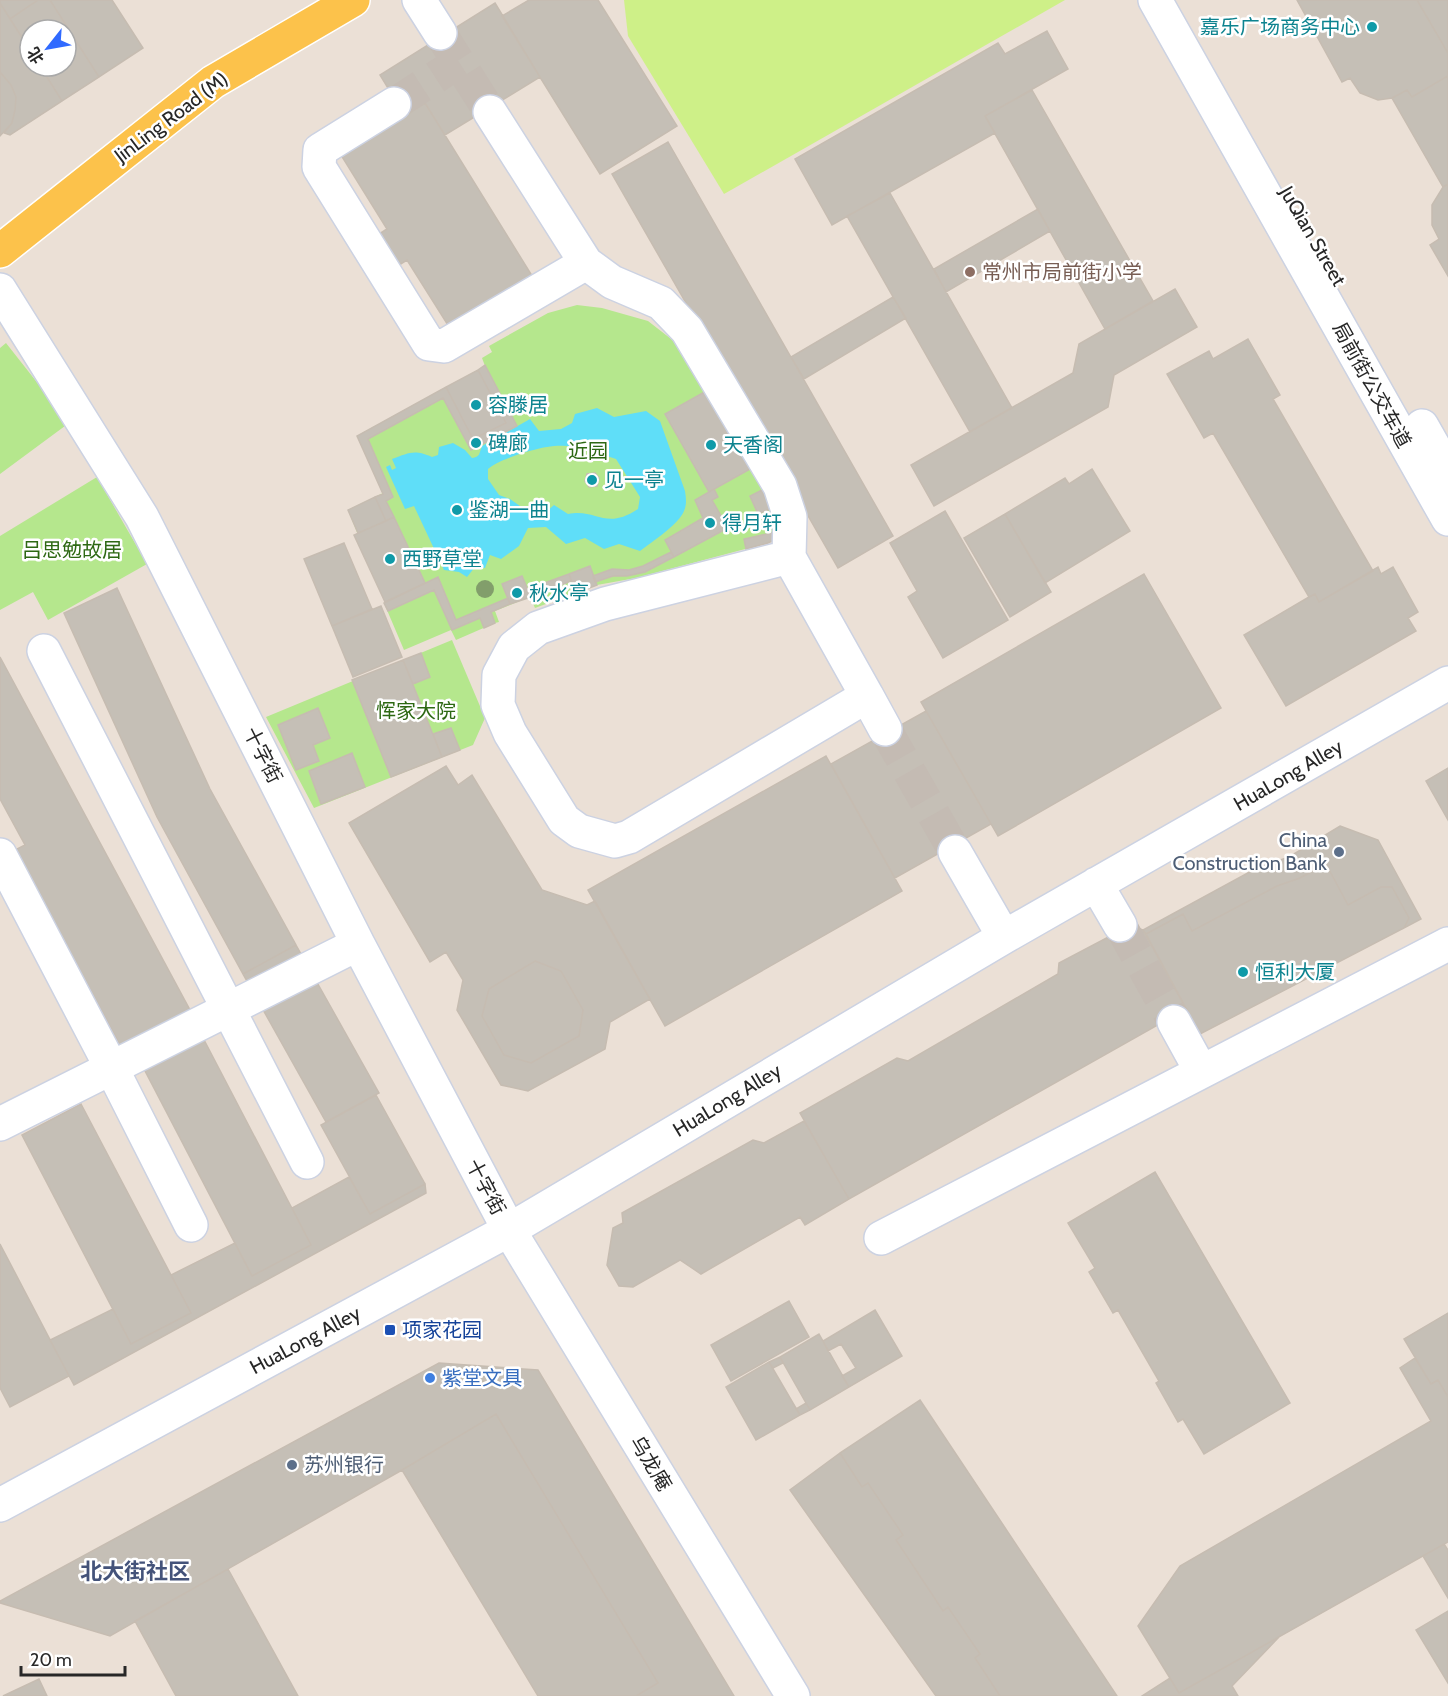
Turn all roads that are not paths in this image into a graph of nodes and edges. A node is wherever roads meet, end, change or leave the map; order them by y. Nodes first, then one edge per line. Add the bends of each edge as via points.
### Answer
1 (353, 0) edge
2 (419, 0) edge
3 (1155, 0) edge
4 (1177, 0) edge
5 (440, 33) tunnel mouth
6 (394, 104) tunnel mouth
7 (490, 112) tunnel mouth
8 (0, 250) edge
9 (586, 262) junction
10 (0, 290) edge
11 (1448, 472) edge
12 (1448, 519) edge
13 (789, 557) junction
14 (44, 651) dead end
15 (1448, 683) edge
16 (867, 696) junction
17 (885, 729) tunnel mouth
18 (955, 852) tunnel mouth
19 (0, 855) edge
20 (1096, 884) junction
21 (1119, 926) tunnel mouth
22 (1004, 937) junction
23 (358, 944) junction
24 (1448, 944) edge
25 (228, 1009) junction
26 (1174, 1022) tunnel mouth
27 (111, 1067) junction
28 (1201, 1071) junction
29 (0, 1124) edge
30 (307, 1162) dead end
31 (191, 1226) dead end
32 (509, 1230) junction
33 (881, 1238) dead end
34 (2, 1498) edge
35 (793, 1696) edge

1 - 8 main road, JinLing Road (M) via 213,82
2 - 5 street
3 - 12 street, 局前街公交车道
4 - 11 street, JuQian Street
6 - 9 street via 320,150 319,167 429,344 444,346
7 - 9 street
9 - 13 street via 612,282 661,303 687,330 780,486 789,518
10 - 23 street, 十字街 via 142,517
13 - 16 street
13 - 16 street via 604,604 538,628 514,647 499,675 498,705 510,733 564,820 579,831 615,841 629,837
14 - 25 street
15 - 20 street, HuaLong Alley
16 - 17 street
18 - 22 street
19 - 27 street
20 - 21 street
20 - 22 street, HuaLong Alley
22 - 32 street, HuaLong Alley
23 - 25 street
23 - 32 street, 十字街
24 - 28 street
25 - 27 street
25 - 30 street
26 - 28 street
27 - 29 street
27 - 31 street
28 - 33 street
32 - 34 street, HuaLong Alley
32 - 35 street, 乌龙庵

